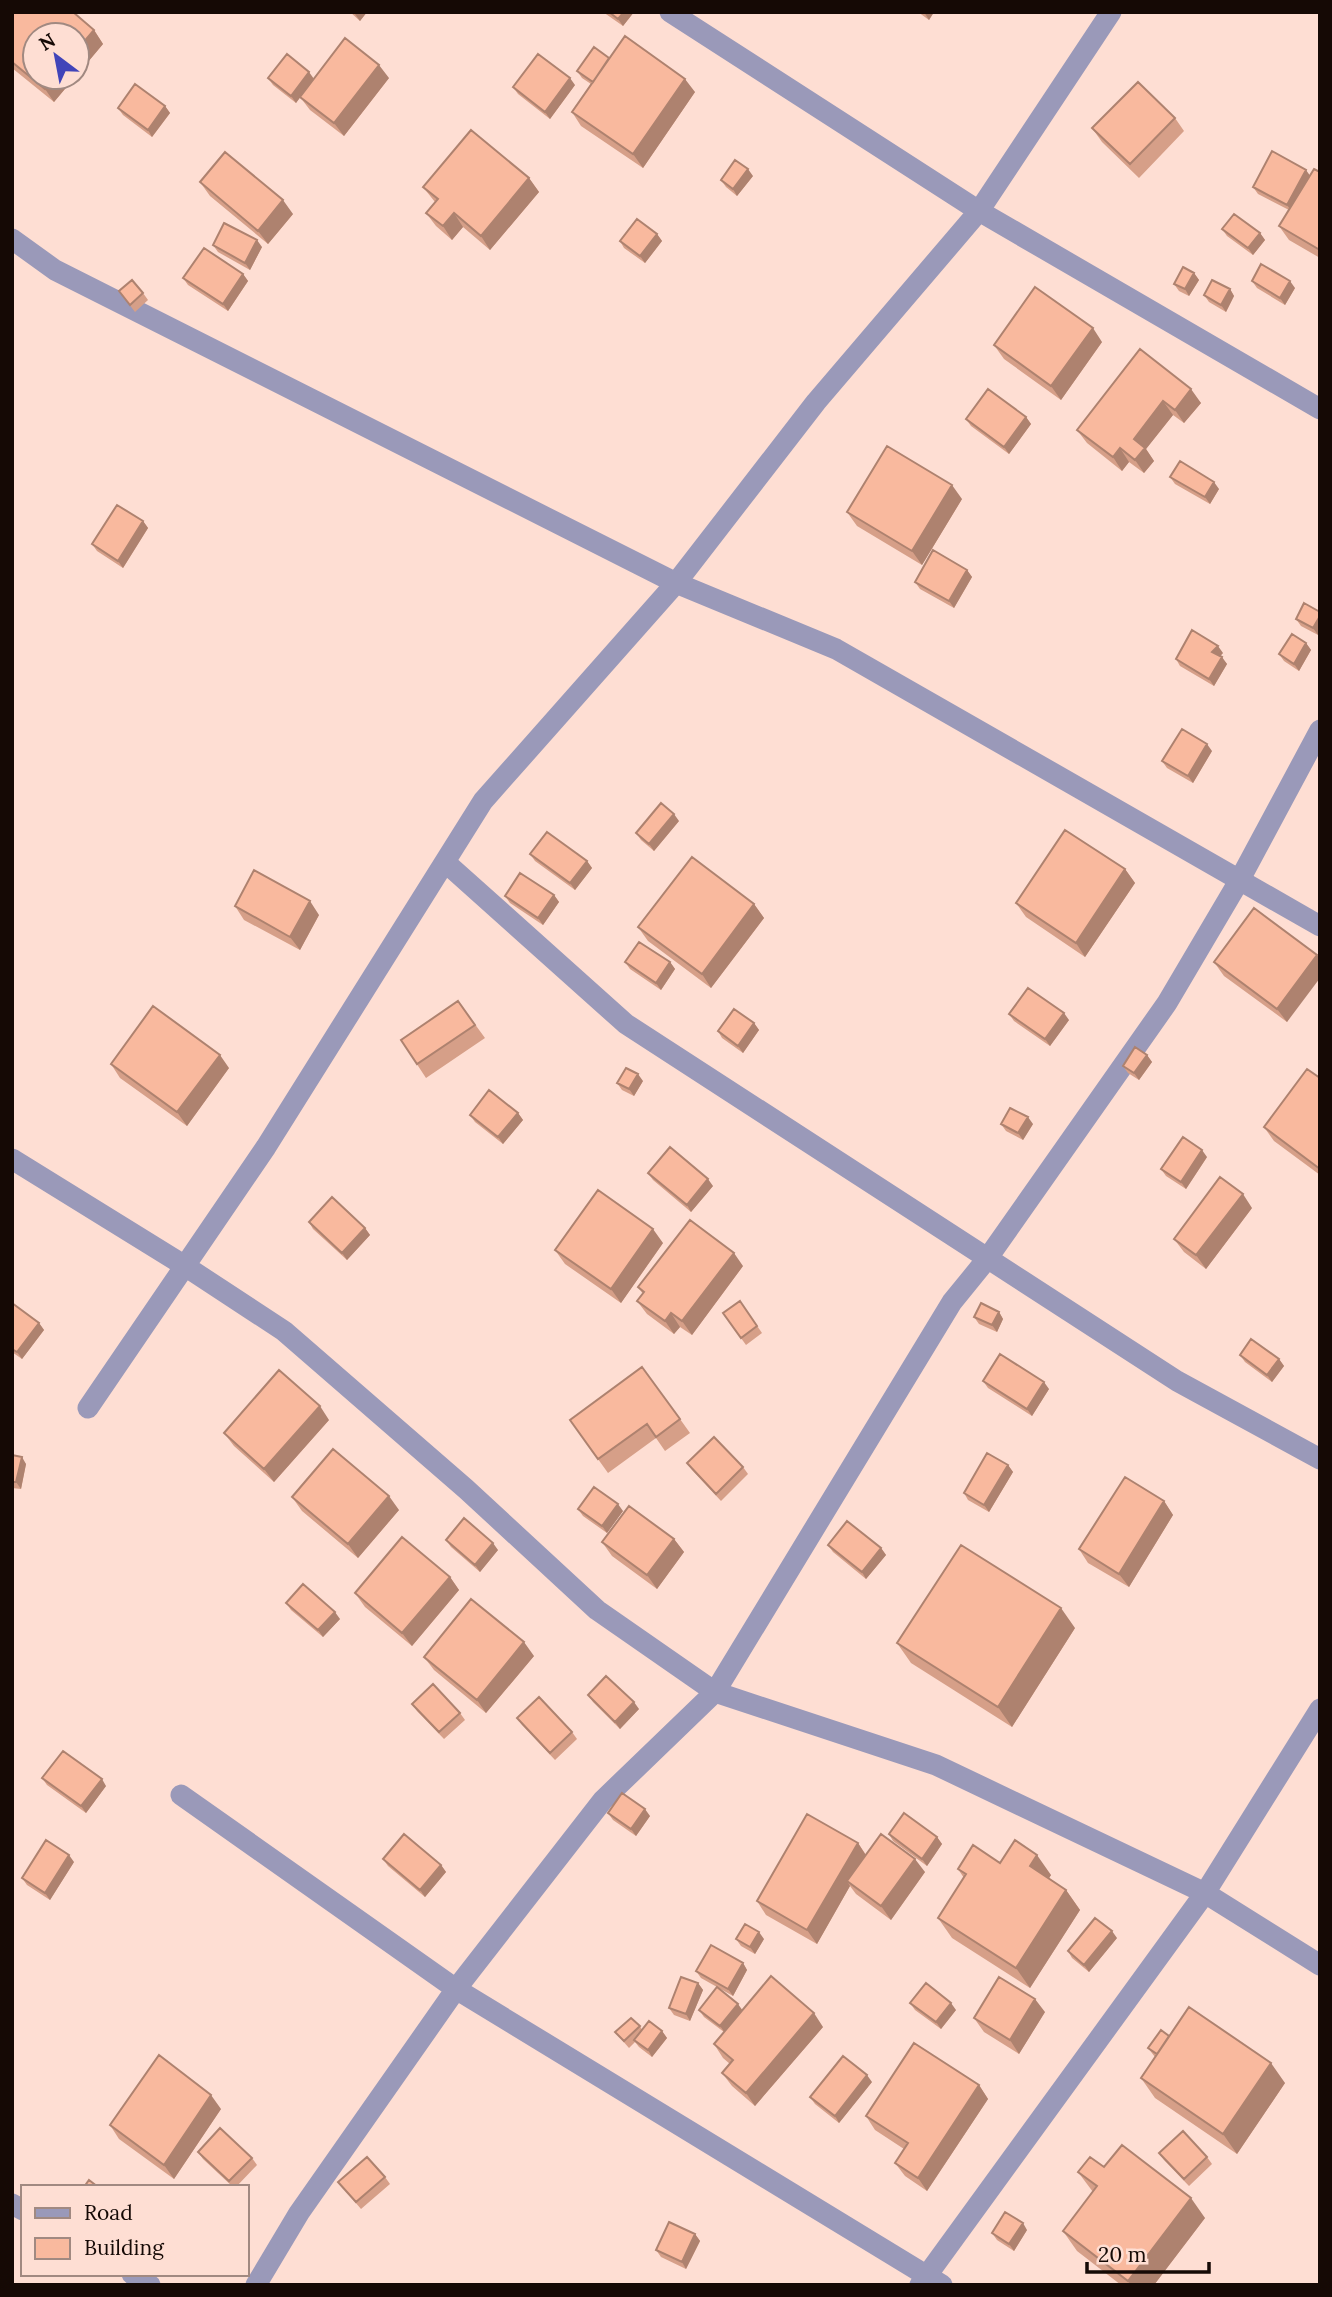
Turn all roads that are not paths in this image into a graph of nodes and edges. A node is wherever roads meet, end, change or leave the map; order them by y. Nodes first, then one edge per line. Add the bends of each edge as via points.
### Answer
1 (670, 12) edge
2 (1111, 12) edge
3 (979, 211) junction
4 (12, 239) edge
5 (1320, 409) edge
6 (676, 583) junction
7 (1320, 730) edge
8 (445, 862) junction
9 (1239, 881) junction
10 (1320, 926) edge
11 (12, 1159) edge
12 (987, 1259) junction
13 (185, 1266) junction
14 (88, 1408) dead end
15 (1320, 1460) edge
16 (715, 1692) junction
17 (1320, 1709) edge
18 (181, 1795) dead end
19 (1205, 1893) junction
20 (1320, 1965) edge
21 (456, 1989) junction
22 (929, 2282) edge
23 (256, 2285) edge

1 - 3 street
2 - 3 street
3 - 5 street
3 - 6 street via 816,402
4 - 6 street via 55,270
6 - 8 street via 483,801
6 - 9 street via 836,649
7 - 9 street
8 - 12 street via 626,1024
8 - 13 street via 266,1147
9 - 10 street
9 - 12 street via 1167,1003
11 - 13 street
12 - 15 street via 1177,1381
12 - 16 street via 952,1302
13 - 14 street
13 - 16 street via 284,1331 597,1610
16 - 19 street via 936,1765
16 - 21 street via 603,1800
17 - 19 street
18 - 21 street
19 - 20 street
19 - 22 street
21 - 22 street
21 - 23 street via 299,2213

